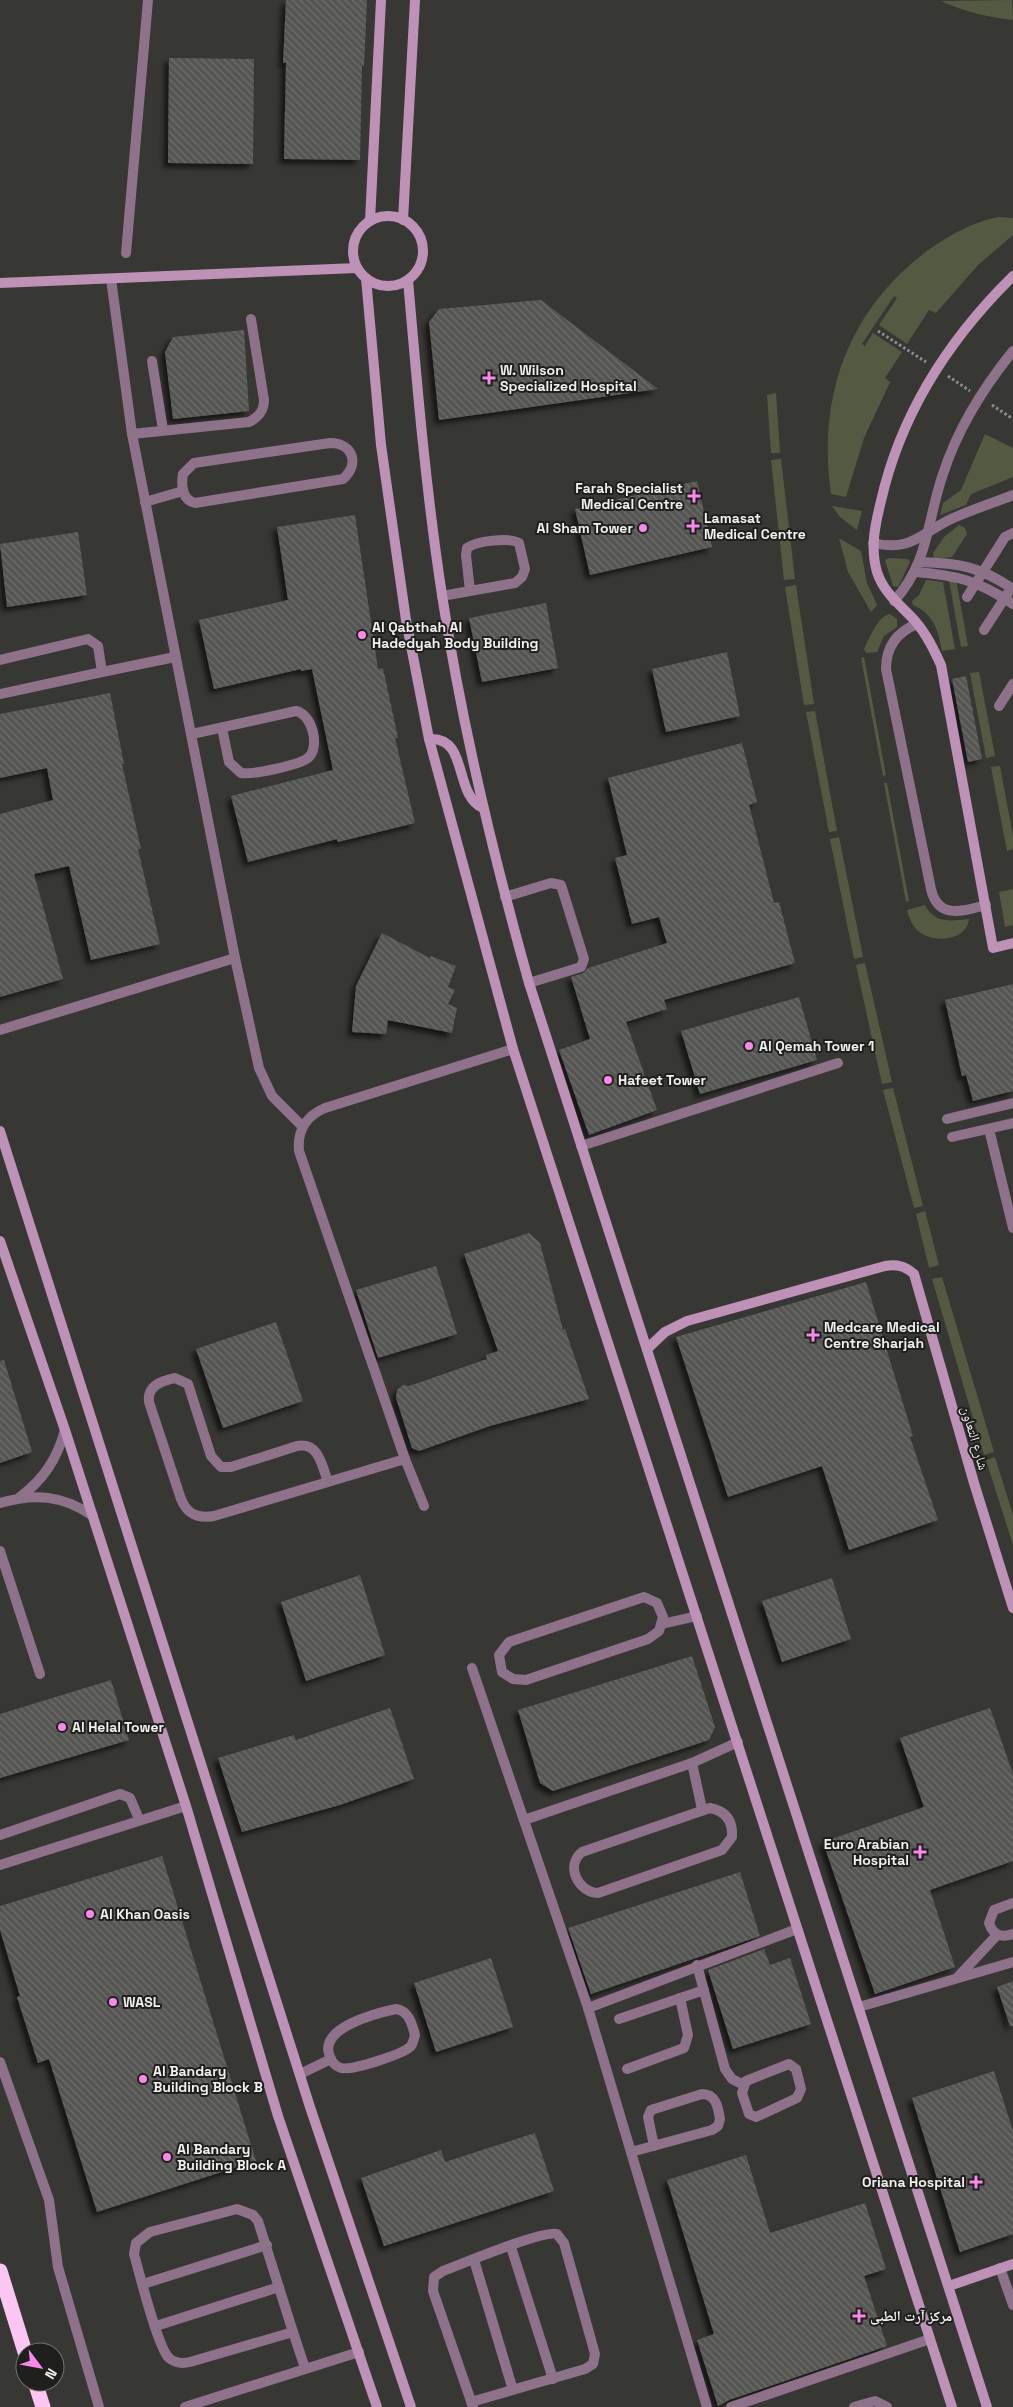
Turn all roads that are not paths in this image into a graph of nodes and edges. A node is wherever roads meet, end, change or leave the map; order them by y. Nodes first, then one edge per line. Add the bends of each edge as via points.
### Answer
1 (148, 0) edge
2 (381, 0) edge
3 (415, 0) edge
4 (403, 220) junction
5 (370, 221) junction
6 (126, 253) dead end
7 (358, 268) junction
8 (1013, 276) edge
9 (366, 278) junction
10 (111, 279) junction
11 (408, 280) junction
12 (0, 283) edge
13 (251, 319) dead end
14 (1013, 351) edge
15 (152, 361) dead end
16 (163, 430) junction
17 (132, 434) junction
18 (183, 491) junction
19 (1013, 496) edge
20 (145, 502) junction
21 (1013, 533) edge
22 (928, 534) junction
23 (873, 543) junction
24 (918, 567) junction
25 (983, 571) junction
26 (976, 582) junction
27 (1013, 588) edge
28 (470, 591) junction
29 (442, 596) junction
30 (967, 597) dead end
31 (894, 601) junction
32 (1009, 601) edge
33 (917, 624) junction
34 (984, 630) dead end
35 (175, 657) junction
36 (0, 660) edge
37 (102, 672) junction
38 (1013, 684) edge
39 (0, 694) edge
40 (999, 706) dead end
41 (222, 728) junction
42 (192, 734) junction
43 (429, 739) junction
44 (483, 808) junction
45 (505, 897) junction
46 (986, 905) junction
47 (1013, 943) edge
48 (235, 958) junction
49 (529, 983) junction
50 (0, 1030) edge
51 (513, 1049) junction
52 (838, 1063) dead end
53 (1013, 1103) edge
54 (947, 1119) dead end
55 (1013, 1123) edge
56 (302, 1126) junction
57 (989, 1129) junction
58 (0, 1131) edge
59 (952, 1137) dead end
60 (581, 1146) junction
61 (1013, 1228) edge
62 (0, 1241) edge
63 (647, 1349) junction
64 (65, 1430) junction
65 (405, 1459) junction
66 (328, 1482) junction
67 (19, 1497) junction
68 (0, 1503) edge
69 (424, 1506) dead end
70 (93, 1516) junction
71 (0, 1551) edge
72 (1013, 1608) edge
73 (697, 1616) junction
74 (662, 1624) junction
75 (472, 1668) dead end
76 (40, 1674) dead end
77 (738, 1742) junction
78 (692, 1763) junction
79 (186, 1806) junction
80 (702, 1809) junction
81 (139, 1819) junction
82 (524, 1820) junction
83 (0, 1835) edge
84 (0, 1864) edge
85 (1013, 1903) edge
86 (798, 1929) junction
87 (997, 1934) junction
88 (1013, 1934) edge
89 (1013, 1962) edge
90 (697, 1965) junction
91 (957, 1978) junction
92 (704, 1990) junction
93 (680, 1998) junction
94 (588, 2008) junction
95 (859, 2008) junction
96 (619, 2019) dead end
97 (331, 2059) junction
98 (0, 2062) edge
99 (627, 2069) dead end
100 (300, 2074) junction
101 (744, 2085) junction
102 (654, 2146) junction
103 (631, 2152) junction
104 (266, 2245) junction
105 (511, 2247) junction
106 (474, 2260) junction
107 (1013, 2264) edge
108 (1000, 2268) junction
109 (0, 2271) edge
110 (143, 2284) junction
111 (948, 2286) junction
112 (279, 2287) junction
113 (1013, 2305) edge
114 (156, 2326) junction
115 (293, 2332) junction
116 (930, 2339) junction
117 (22, 2342) edge
118 (359, 2352) junction
119 (305, 2368) junction
120 (553, 2379) junction
121 (513, 2390) junction
122 (38, 2392) edge
123 (472, 2405) edge
124 (43, 2407) edge
125 (99, 2407) edge
126 (185, 2407) edge
127 (376, 2407) edge
128 (411, 2407) edge
129 (707, 2407) edge
130 (731, 2407) edge
131 (854, 2407) edge
132 (887, 2407) edge
133 (952, 2407) edge
134 (987, 2407) edge

1 - 6 street
2 - 5 street
3 - 4 street
4 - 5 street via 380,217
4 - 11 street via 418,234 423,249 420,266
5 - 7 street via 361,229 353,248
7 - 9 street
7 - 10 street
8 - 23 street via 972,319 923,391 891,464
9 - 11 street via 387,286
9 - 43 street via 380,445 392,533
10 - 12 street
10 - 17 street
11 - 29 street via 428,500
13 - 16 street via 264,400 259,416 249,422
14 - 22 street via 979,397 959,433 937,492
15 - 16 street
16 - 17 street
17 - 20 street
18 - 18 street via 187,499 195,503 334,481 350,473 352,455 340,443 330,443 199,462 186,469 182,479
18 - 20 street
19 - 22 street via 961,515
20 - 35 street
21 - 25 street via 1005,537
22 - 23 street via 902,546
22 - 24 street
23 - 31 street via 878,574
24 - 25 street via 954,564
24 - 26 street
24 - 31 street
25 - 26 street
25 - 27 street
26 - 30 street
26 - 32 street
27 - 32 street
28 - 28 street via 519,580 525,569 519,543 504,539 467,548
28 - 29 street
29 - 44 street
31 - 33 street
32 - 34 street
33 - 46 street via 934,650 945,680
33 - 46 street via 896,638 887,652 886,669 930,889 939,905 950,911 962,912
35 - 37 street
35 - 42 street
36 - 37 street via 88,640 98,646
37 - 39 street
38 - 40 street
41 - 41 street via 229,762 241,773 303,761 313,750 310,724 300,712
41 - 42 street
42 - 48 street
43 - 44 street via 440,739 450,746 456,755 469,798
43 - 51 street
44 - 45 street
45 - 49 street
45 - 49 street via 558,883 563,888 584,959 581,967
46 - 47 street via 993,948
48 - 50 street
48 - 56 street via 264,1082 282,1108
49 - 60 street
51 - 56 street via 325,1108 308,1118
51 - 73 street
52 - 60 street
53 - 54 street
55 - 57 street
56 - 65 street via 299,1151
57 - 59 street
57 - 61 street
58 - 100 street
60 - 63 street
62 - 64 street
63 - 72 street, شارع التعاون via 665,1332 699,1317 885,1266 901,1266 914,1274
63 - 95 street
64 - 67 street via 45,1475
64 - 70 street
65 - 66 street
65 - 69 street
66 - 66 street via 319,1456 308,1446 297,1446 231,1467 221,1467 211,1456 188,1384 175,1378 156,1384 150,1390 149,1402 181,1499 193,1515 214,1516
67 - 68 street
67 - 70 street via 51,1497 80,1507
70 - 79 street
71 - 76 street
73 - 74 street
73 - 77 street
74 - 74 street via 648,1639 526,1680 507,1676 500,1666 499,1655 508,1642 636,1598 644,1597 657,1603 663,1617
75 - 82 street
77 - 78 street
77 - 86 street
78 - 80 street
78 - 82 street
79 - 81 street
79 - 118 street via 278,2116
80 - 80 street via 582,1852 574,1869 582,1888 598,1893 722,1850 732,1837 730,1820 718,1810
81 - 83 street via 130,1798 120,1794
81 - 84 street
82 - 94 street
85 - 87 street via 994,1910 990,1916 992,1930
86 - 90 street
86 - 116 street
87 - 88 street
87 - 91 street
89 - 91 street
90 - 92 street
90 - 94 street
91 - 95 street
92 - 93 street
92 - 101 street via 725,2069 732,2079
93 - 96 street
93 - 99 street via 688,2035 684,2048
94 - 103 street
95 - 111 street
97 - 97 street via 348,2069 406,2050 415,2035 409,2017 396,2009 343,2027 328,2044
97 - 100 street
98 - 125 street via 49,2200 58,2267
100 - 128 street
101 - 101 street via 742,2092 747,2110 756,2116 794,2101 801,2092 796,2068 792,2064 749,2078
102 - 102 street via 715,2129 720,2119 714,2099 702,2094 651,2110 648,2117
102 - 103 street
103 - 129 street
104 - 110 street
104 - 110 street via 258,2221 253,2215 237,2209 150,2232 140,2238 135,2249
104 - 112 street
105 - 106 street
105 - 120 street
105 - 120 street via 553,2233 564,2242 595,2360 589,2368
106 - 121 street
106 - 123 street via 438,2273 432,2286
107 - 108 street
108 - 111 street
108 - 113 street
109 - 117 highway
110 - 114 street
111 - 134 street
112 - 114 street
112 - 115 street
114 - 115 street via 165,2354 184,2364
115 - 119 street
116 - 130 street
116 - 133 street
118 - 119 street
118 - 127 street
119 - 126 street
120 - 121 street
121 - 123 street
122 - 124 highway
131 - 132 street via 875,2401

